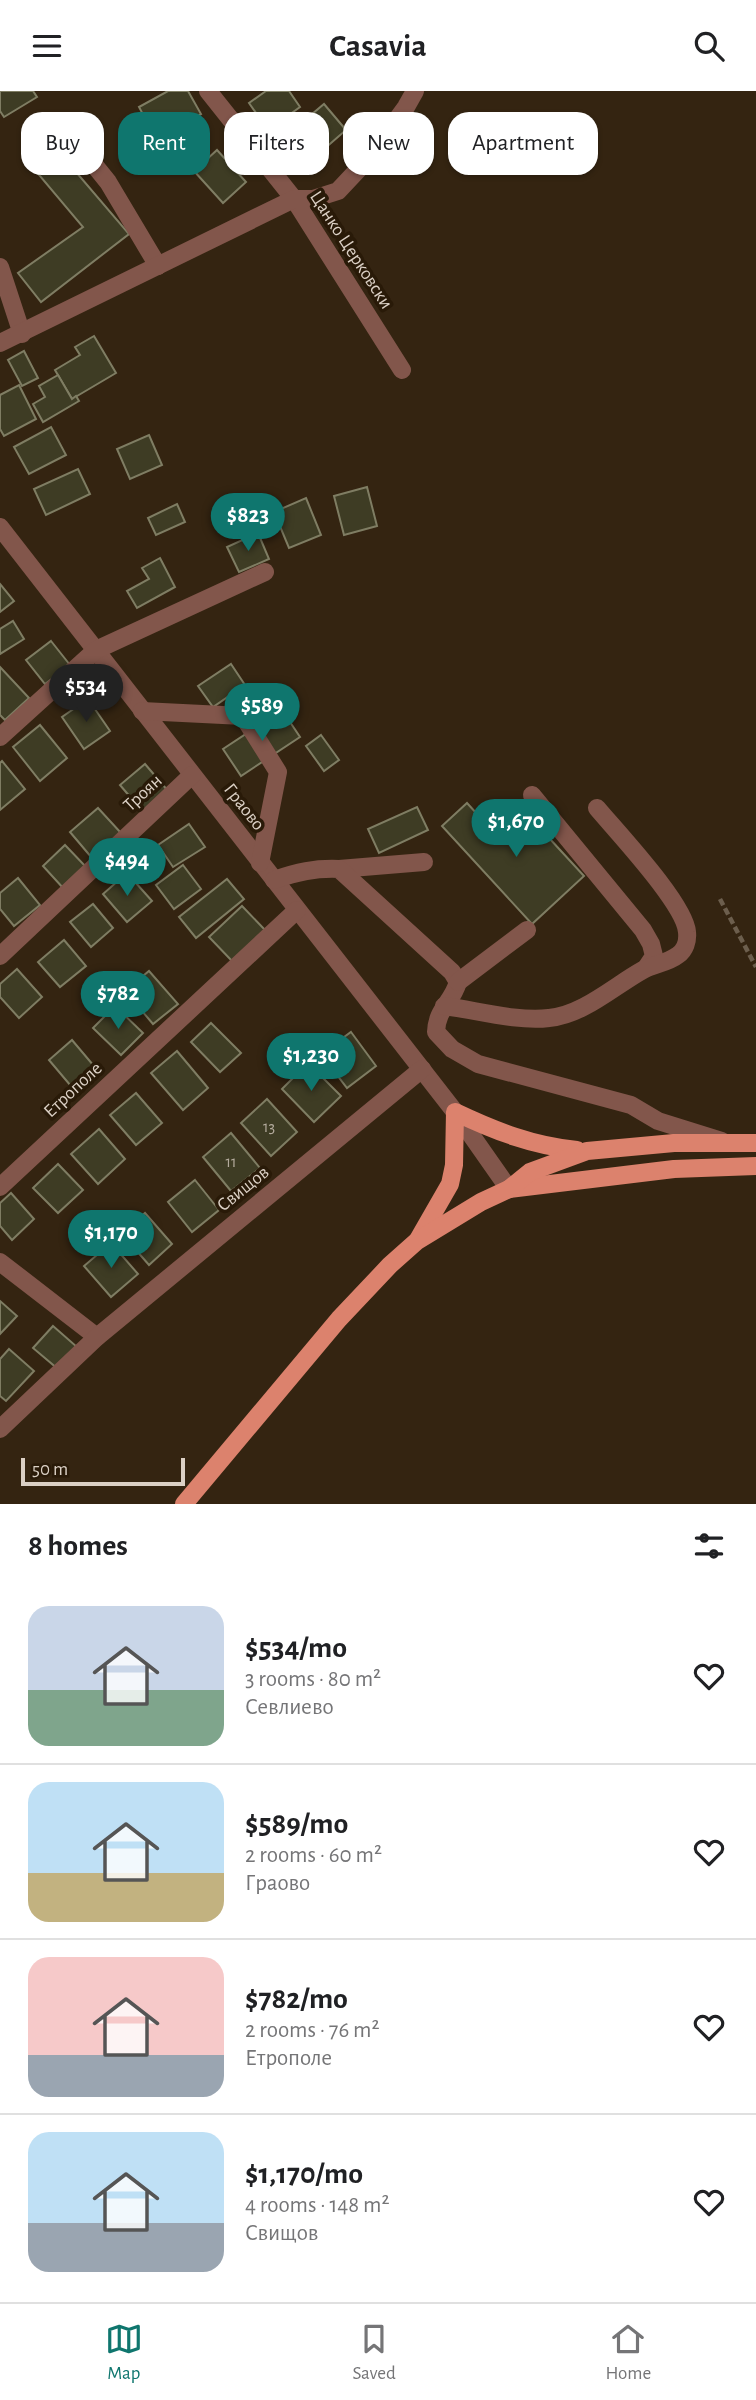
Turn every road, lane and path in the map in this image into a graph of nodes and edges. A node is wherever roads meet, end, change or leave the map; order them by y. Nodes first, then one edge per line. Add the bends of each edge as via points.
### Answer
1 (208, 91) edge
2 (415, 91) edge
3 (102, 175) edge
4 (294, 199) junction
5 (158, 266) junction
6 (0, 267) edge
7 (22, 334) junction
8 (0, 343) edge
9 (402, 370) dead end
10 (1, 531) edge
11 (265, 572) dead end
12 (96, 650) junction
13 (142, 711) junction
14 (0, 737) edge
15 (192, 775) junction
16 (532, 795) dead end
17 (597, 808) dead end
18 (424, 862) dead end
19 (260, 863) junction
20 (339, 869) junction
21 (274, 880) junction
22 (720, 899) dead end
23 (297, 910) junction
24 (527, 930) dead end
25 (0, 956) edge
26 (756, 967) edge
27 (646, 968) junction
28 (458, 982) junction
29 (444, 1006) junction
30 (422, 1069) junction
31 (455, 1112) junction
32 (723, 1142) junction
33 (756, 1143) edge
34 (587, 1151) junction
35 (756, 1166) edge
36 (0, 1187) edge
37 (509, 1189) junction
38 (417, 1241) junction
39 (0, 1262) edge
40 (97, 1337) junction
41 (0, 1429) edge
42 (184, 1504) edge

1 - 4 street, Цанко Церковски
2 - 4 street via 368,159 338,191
3 - 5 street
4 - 5 street
4 - 9 street, Цанко Церковски
5 - 7 street
6 - 7 street
7 - 8 street
10 - 12 street, Граово
11 - 12 street
12 - 13 street, Граово
12 - 14 street
13 - 15 street, Граово
13 - 19 street via 243,716 278,772
15 - 19 street, Граово
15 - 25 street, Троян
16 - 27 street via 643,930 654,956
17 - 27 street via 658,882 687,930 687,944 678,955
18 - 20 street
19 - 21 street, Граово
20 - 21 street via 298,871
20 - 28 street
21 - 23 street, Граово
22 - 26 path
23 - 30 street, Граово
23 - 36 street, Етрополе
24 - 28 street
27 - 29 street via 575,1011 554,1018
28 - 29 street
29 - 32 street via 436,1018 436,1032 478,1065 631,1105 657,1121
30 - 31 street, Граово
30 - 40 street, Свищов
31 - 34 main road via 516,1138 550,1148
31 - 37 street, Граово
31 - 38 main road via 450,1184
32 - 33 main road
32 - 34 main road
34 - 37 main road via 530,1172
35 - 37 main road via 674,1169
37 - 38 main road
38 - 42 main road via 339,1319
39 - 40 street
40 - 41 street, Свищов

